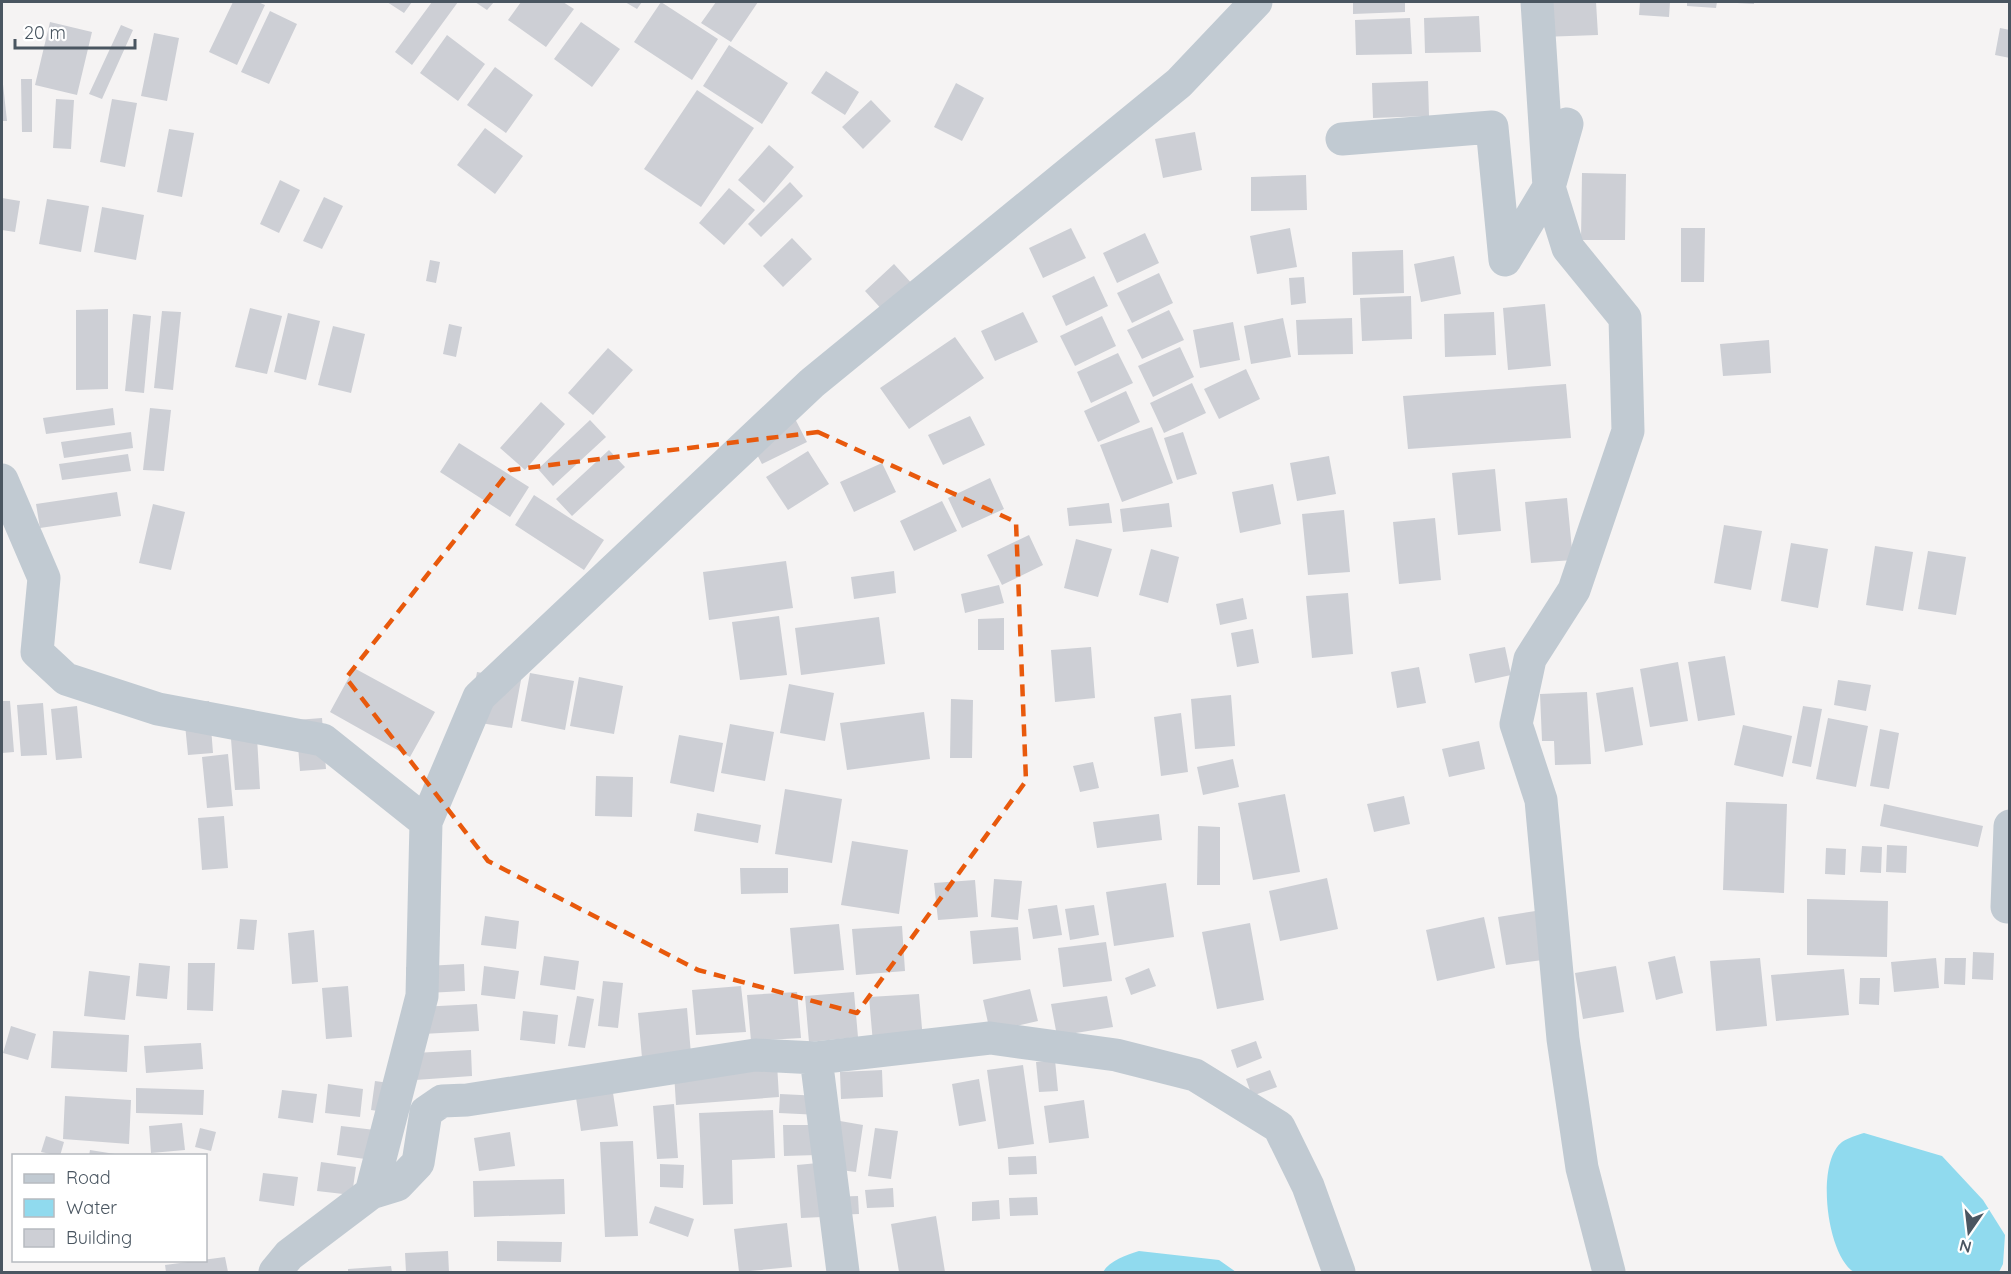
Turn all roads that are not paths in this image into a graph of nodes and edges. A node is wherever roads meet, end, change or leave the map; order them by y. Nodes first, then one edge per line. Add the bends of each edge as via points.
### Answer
1 (1256, 2) edge
2 (1537, 2) edge
3 (1567, 124) dead end
4 (1342, 139) dead end
5 (1549, 187) junction
6 (2, 480) edge
7 (426, 822) junction
8 (2010, 826) edge
9 (2010, 907) edge
10 (816, 1058) junction
11 (371, 1193) junction
12 (275, 1272) edge
13 (843, 1272) edge
14 (1339, 1272) edge
15 (1609, 1272) edge

1 - 7 street via 1179,82 813,383 479,696
2 - 5 street
3 - 5 street
4 - 5 street via 1492,127 1506,260
5 - 15 street via 1568,248 1625,318 1628,431 1574,591 1530,659 1516,724 1541,800 1563,1039 1582,1168
6 - 7 street via 44,578 37,652 66,680 158,709 323,740
7 - 11 street via 422,996
8 - 9 street
10 - 11 street via 755,1055 478,1099 442,1101 426,1112 418,1163 397,1185
10 - 13 street
10 - 14 street via 990,1038 1116,1055 1195,1075 1279,1126 1308,1186
11 - 12 street via 289,1255

